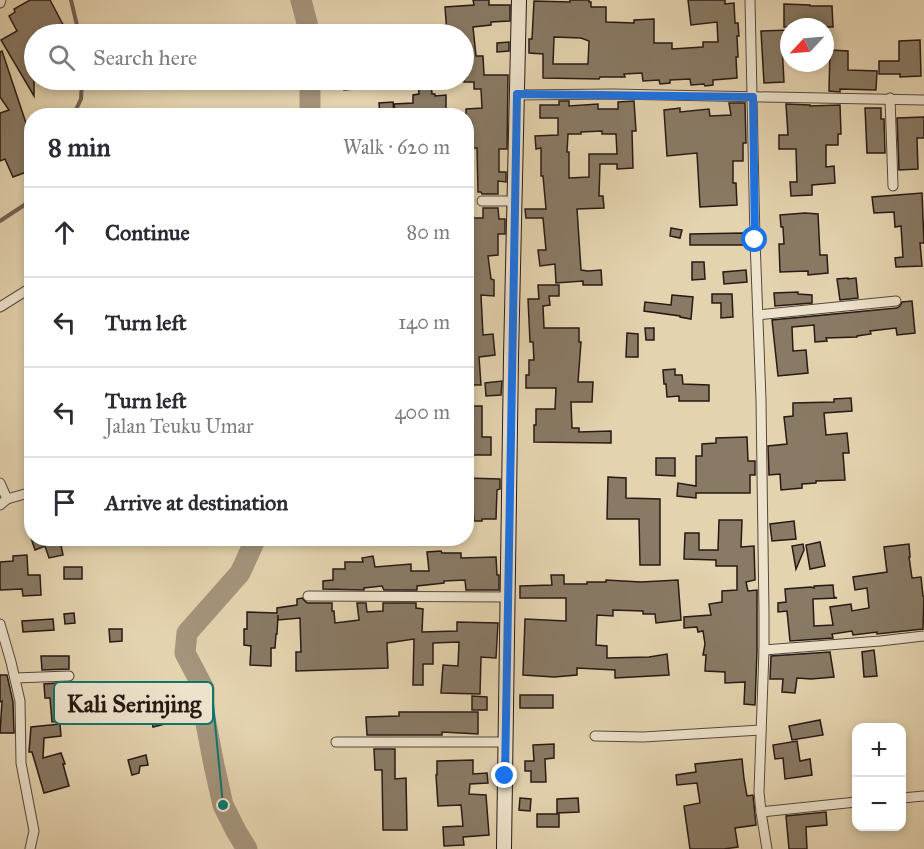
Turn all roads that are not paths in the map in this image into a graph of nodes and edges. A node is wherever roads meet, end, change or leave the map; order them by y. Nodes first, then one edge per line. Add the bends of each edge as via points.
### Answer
1 (519, 0) edge
2 (750, 0) edge
3 (517, 94) junction
4 (753, 97) junction
5 (890, 98) junction
6 (924, 99) edge
7 (893, 186) dead end
8 (482, 201) dead end
9 (514, 201) junction
10 (24, 292) edge
11 (896, 301) dead end
12 (0, 307) edge
13 (758, 315) junction
14 (0, 483) edge
15 (24, 495) edge
16 (3, 502) edge
17 (308, 596) dead end
18 (508, 597) junction
19 (0, 624) edge
20 (924, 636) edge
21 (765, 650) junction
22 (69, 676) dead end
23 (15, 678) junction
24 (761, 730) junction
25 (595, 736) dead end
26 (336, 742) dead end
27 (505, 742) junction
28 (924, 796) edge
29 (906, 798) edge
30 (852, 802) edge
31 (761, 812) junction
32 (30, 849) edge
33 (504, 849) edge
34 (767, 849) edge

1 - 3 main road
2 - 4 street
3 - 4 street
3 - 9 main road
4 - 5 street
4 - 13 street
5 - 6 street
5 - 7 street
8 - 9 street
9 - 18 main road
10 - 12 street
11 - 13 street
13 - 21 street
14 - 16 street
15 - 16 street
17 - 18 street
18 - 27 main road
19 - 23 street
20 - 21 street
21 - 24 street
22 - 23 street
23 - 32 street via 20,701 21,763 34,831
24 - 25 street
24 - 31 street
26 - 27 street
27 - 33 main road
28 - 29 street
30 - 31 street
31 - 34 street

